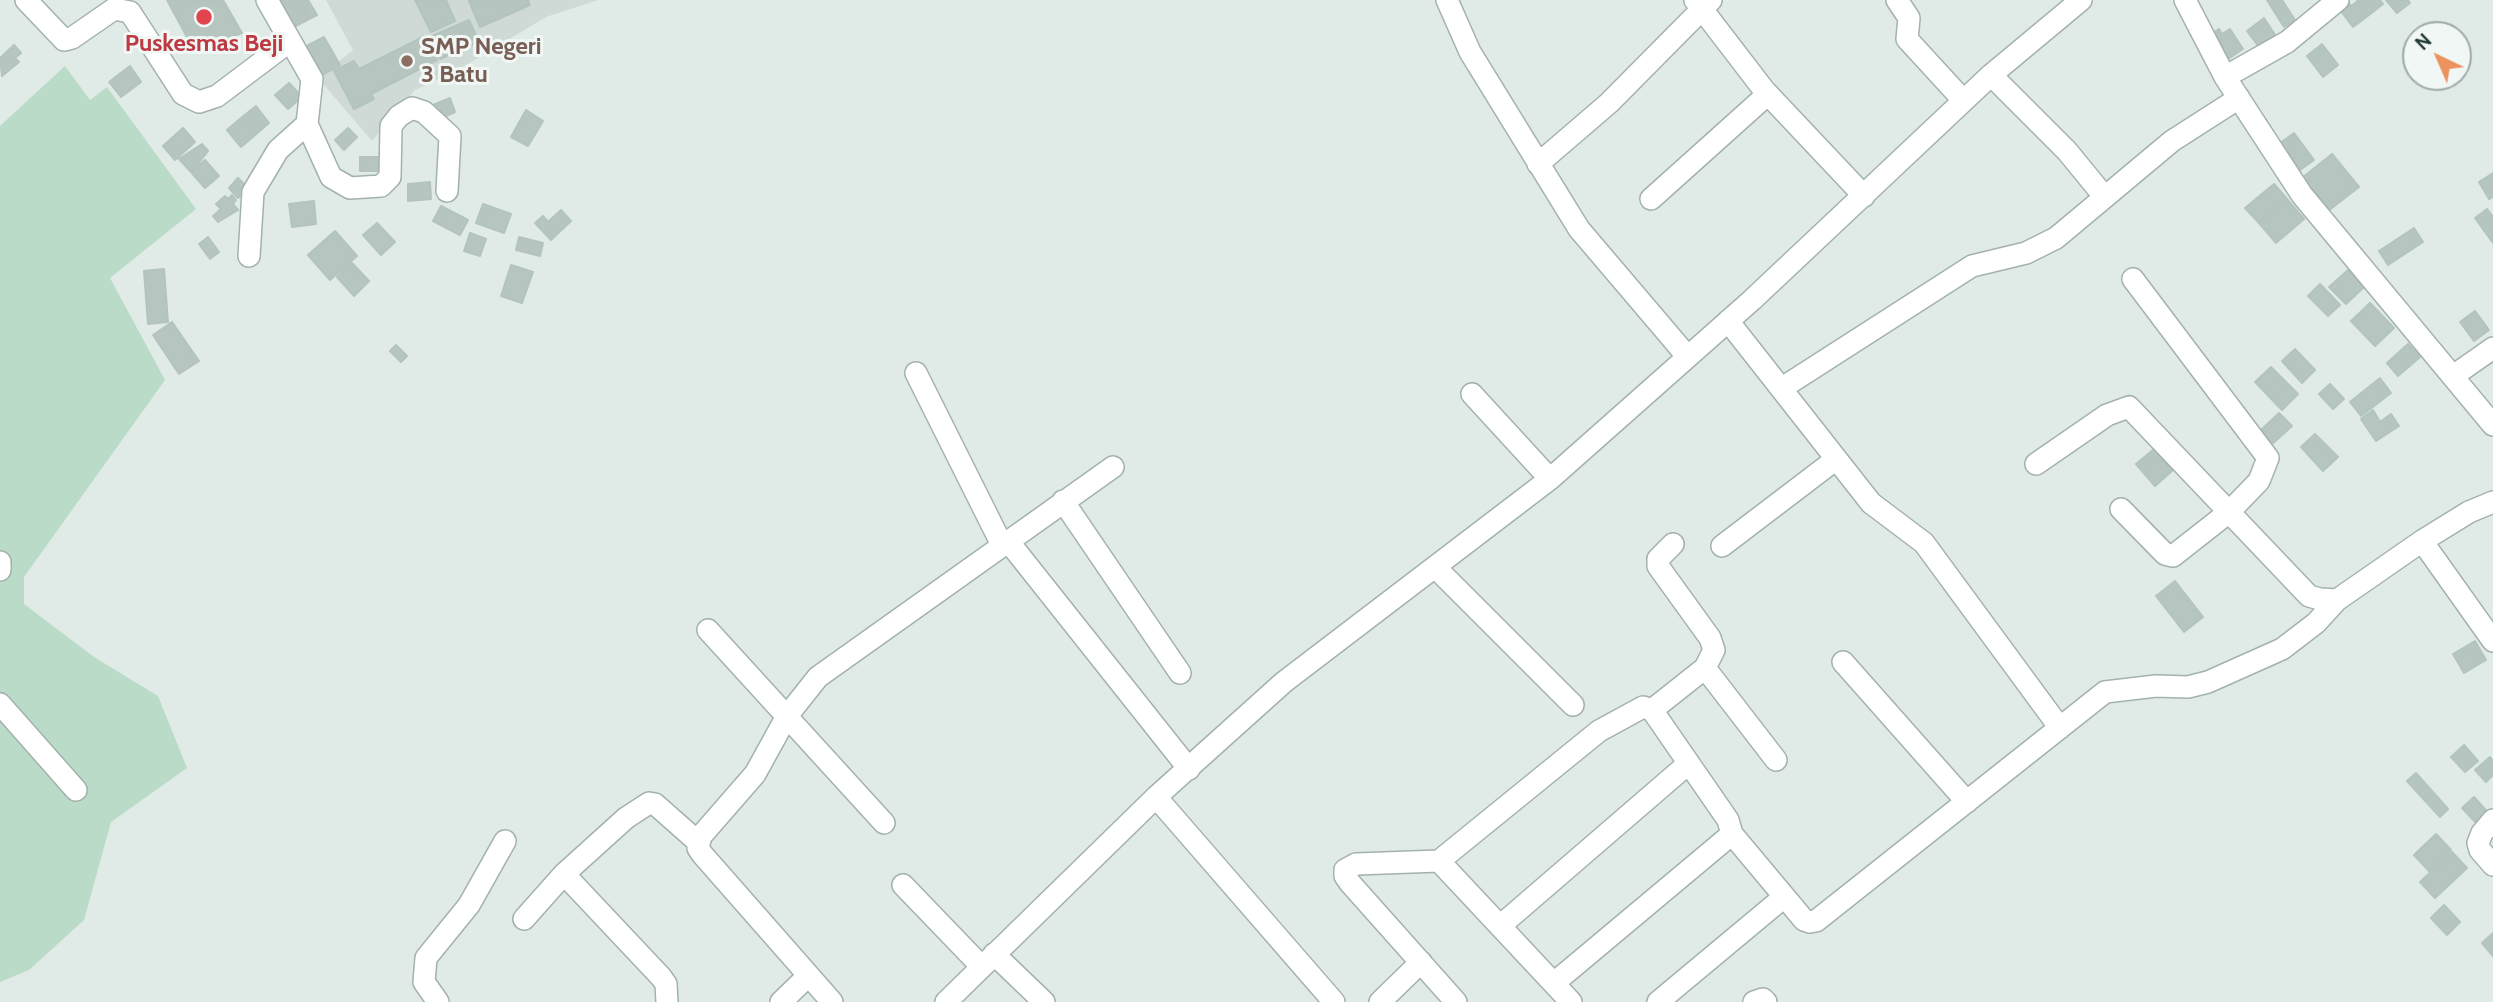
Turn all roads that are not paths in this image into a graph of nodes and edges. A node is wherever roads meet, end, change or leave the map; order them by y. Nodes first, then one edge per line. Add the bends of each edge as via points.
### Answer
1 (26, 0) edge
2 (267, 0) edge
3 (1447, 0) edge
4 (1897, 0) edge
5 (2081, 0) edge
6 (2185, 0) edge
7 (2337, 0) edge
8 (1703, 3) edge
9 (290, 41) junction
10 (1991, 75) junction
11 (2225, 77) junction
12 (1768, 94) junction
13 (2239, 98) junction
14 (1964, 100) junction
15 (307, 124) junction
16 (1538, 163) junction
17 (447, 191) dead end
18 (2103, 195) junction
19 (1864, 196) junction
20 (1651, 199) dead end
21 (249, 256) dead end
22 (2133, 279) dead end
23 (1728, 321) junction
24 (2493, 348) edge
25 (1687, 356) junction
26 (916, 373) dead end
27 (2453, 376) junction
28 (1782, 388) junction
29 (1472, 394) dead end
30 (2493, 425) edge
31 (1835, 460) junction
32 (2036, 464) dead end
33 (1113, 467) dead end
34 (1550, 479) junction
35 (1063, 501) junction
36 (2493, 502) edge
37 (2121, 509) dead end
38 (2230, 512) junction
39 (2422, 541) junction
40 (1005, 543) junction
41 (1674, 544) dead end
42 (1722, 546) dead end
43 (0, 562) edge
44 (1436, 568) junction
45 (0, 570) edge
46 (2337, 600) junction
47 (708, 630) dead end
48 (2493, 641) edge
49 (1843, 662) dead end
50 (1705, 668) junction
51 (1180, 673) dead end
52 (0, 687) edge
53 (0, 705) edge
54 (1573, 705) dead end
55 (1652, 710) junction
56 (787, 716) junction
57 (2060, 728) junction
58 (1776, 760) dead end
59 (1689, 763) junction
60 (1189, 769) junction
61 (76, 790) dead end
62 (1156, 797) junction
63 (1967, 802) junction
64 (2493, 820) edge
65 (884, 823) dead end
66 (1732, 834) junction
67 (505, 841) dead end
68 (698, 842) junction
69 (1439, 861) junction
70 (2493, 865) edge
71 (564, 874) junction
72 (903, 886) dead end
73 (1784, 897) junction
74 (524, 919) dead end
75 (1500, 926) junction
76 (988, 960) junction
77 (1420, 962) junction
78 (808, 976) junction
79 (1555, 983) junction
80 (438, 1002) edge
81 (667, 1002) edge
82 (780, 1002) edge
83 (832, 1002) edge
84 (946, 1002) edge
85 (1044, 1002) edge
86 (1334, 1002) edge
87 (1380, 1002) edge
88 (1455, 1002) edge
89 (1571, 1002) edge
90 (1658, 1002) edge
91 (1754, 1002) edge
92 (1766, 1002) edge

1 - 9 street via 64,40 114,9 130,12 183,94 199,102 217,96
2 - 9 street
3 - 16 street via 1470,52
4 - 14 street via 1909,18 1907,39
5 - 10 street
6 - 11 street
7 - 11 street via 2287,42
8 - 12 street
8 - 16 street via 1609,103
9 - 15 street via 312,79
10 - 14 street
10 - 18 street via 2067,151
11 - 13 street
12 - 19 street
12 - 20 street
13 - 18 street via 2172,141
13 - 27 street via 2302,195
14 - 19 street
15 - 17 street via 331,177 350,188 375,188 390,177 394,121 412,108 424,112 450,136
15 - 21 street via 278,150 253,192
16 - 25 street via 1578,229
18 - 28 street via 2056,238 2026,253 1972,266
19 - 23 street
22 - 38 street via 2268,458 2259,481
23 - 25 street
23 - 28 street
24 - 27 street
25 - 34 street
26 - 40 street
27 - 30 street
28 - 31 street
29 - 34 street
31 - 42 street
31 - 57 street via 1871,503 1924,543
32 - 38 street via 2107,415 2129,407
33 - 35 street
34 - 44 street
35 - 40 street
35 - 51 street
36 - 39 street
37 - 38 street via 2165,554 2174,556
38 - 46 street via 2309,596
39 - 46 street
39 - 48 street
40 - 56 street via 818,677
40 - 60 street
41 - 50 street via 1657,563 1710,638 1714,650
43 - 45 street
44 - 54 street
44 - 60 street via 1284,682
46 - 57 street via 2282,649 2188,687 2105,692
47 - 56 street
49 - 63 street
50 - 55 street
50 - 58 street
52 - 53 street
53 - 61 street
55 - 59 street
55 - 69 street via 1643,706 1599,731
56 - 65 street
56 - 68 street via 755,774
57 - 63 street
59 - 66 street via 1728,820
59 - 75 street
60 - 62 street
62 - 76 street
62 - 86 street
63 - 73 street via 1816,921 1804,920
64 - 70 street via 2479,843
66 - 73 street
66 - 79 street
67 - 80 street via 469,905 426,958 424,982
68 - 71 street via 649,803
68 - 78 street via 702,854
69 - 75 street
69 - 77 street via 1356,864 1345,870 1345,876
71 - 74 street
71 - 81 street via 661,977
72 - 76 street
73 - 90 street
75 - 79 street
76 - 84 street
76 - 85 street
77 - 87 street
77 - 88 street
78 - 82 street
78 - 83 street
79 - 89 street
91 - 92 street

